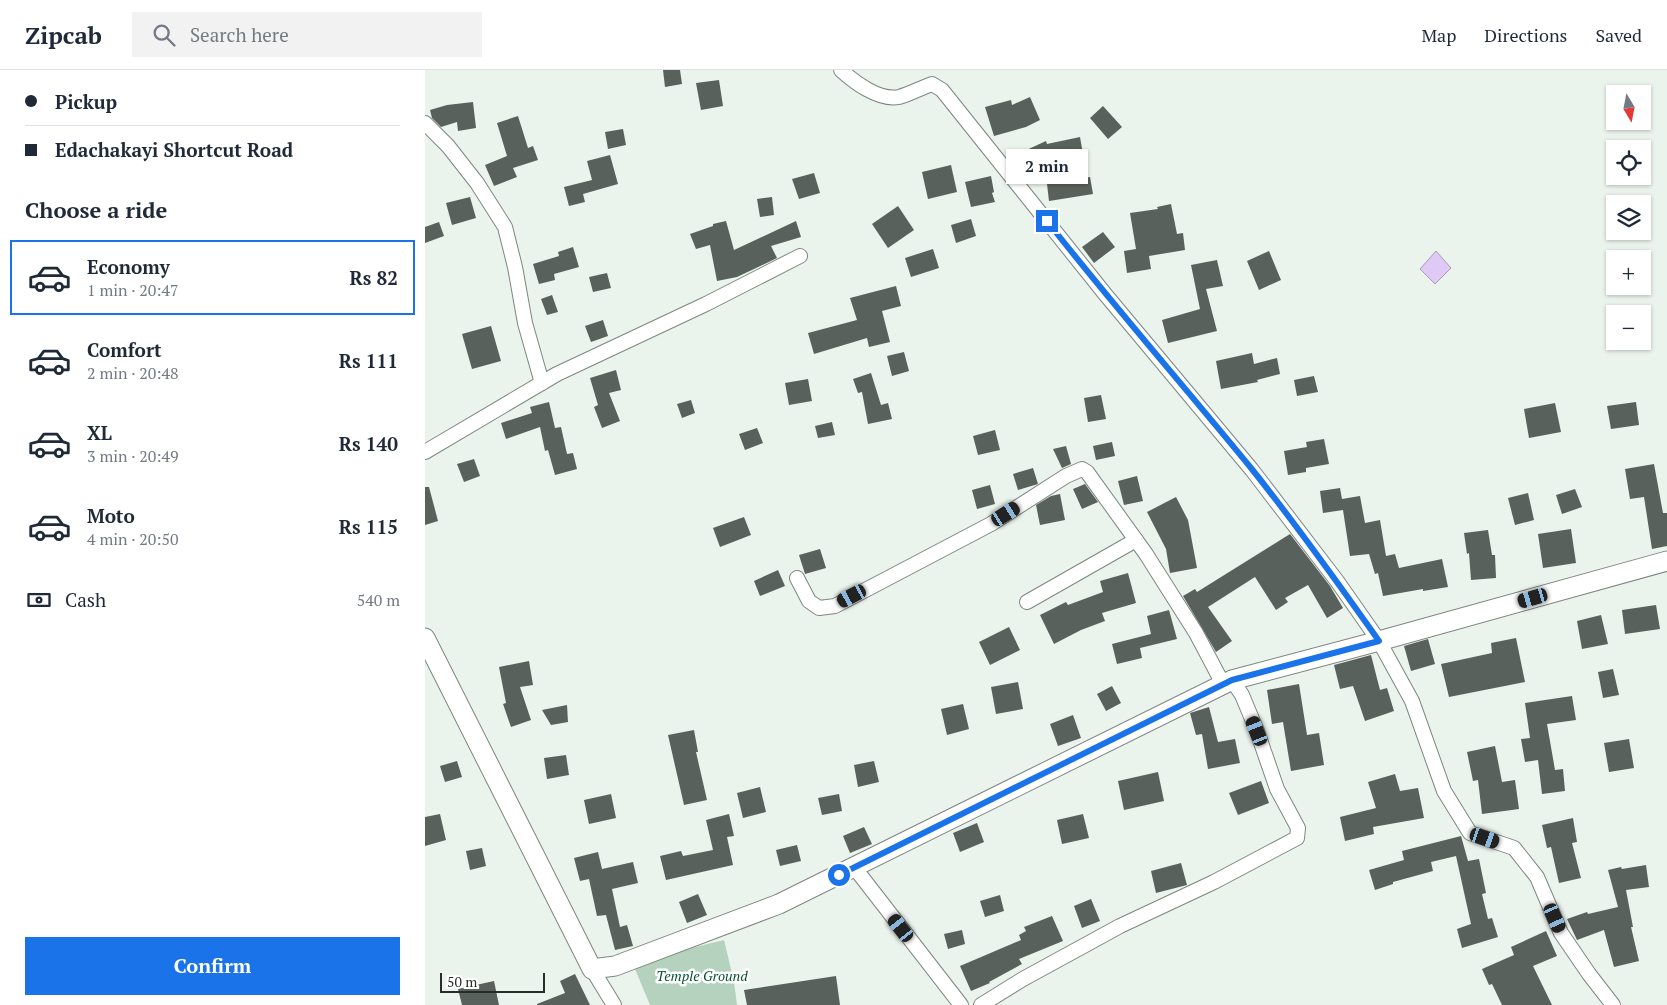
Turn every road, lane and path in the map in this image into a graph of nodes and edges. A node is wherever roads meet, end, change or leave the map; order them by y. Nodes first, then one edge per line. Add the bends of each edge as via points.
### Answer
1 (841, 70) edge
2 (425, 122) edge
3 (800, 256) dead end
4 (543, 383) junction
5 (425, 452) edge
6 (1135, 540) junction
7 (1667, 561) edge
8 (797, 578) dead end
9 (1027, 602) dead end
10 (425, 638) edge
11 (1379, 641) junction
12 (1227, 682) junction
13 (854, 867) junction
14 (592, 969) junction
15 (614, 1005) edge
16 (961, 1005) edge
17 (981, 1005) edge
18 (1613, 1005) edge

1 - 11 street via 877,94 897,97 932,84 942,90 1105,294 1252,470
2 - 4 street via 477,183 505,227 525,323
3 - 4 street
4 - 5 street
6 - 8 street via 1082,469 991,524 835,606 819,608 809,601
6 - 9 street
6 - 12 street
7 - 11 main road
10 - 14 main road
11 - 12 main road
11 - 18 street via 1412,701 1444,791 1470,834 1514,848 1537,876 1561,932
12 - 13 main road
12 - 17 street via 1243,695 1277,789 1298,828 1297,838 1120,926
13 - 14 main road via 779,904 615,966
13 - 16 street
14 - 15 street

